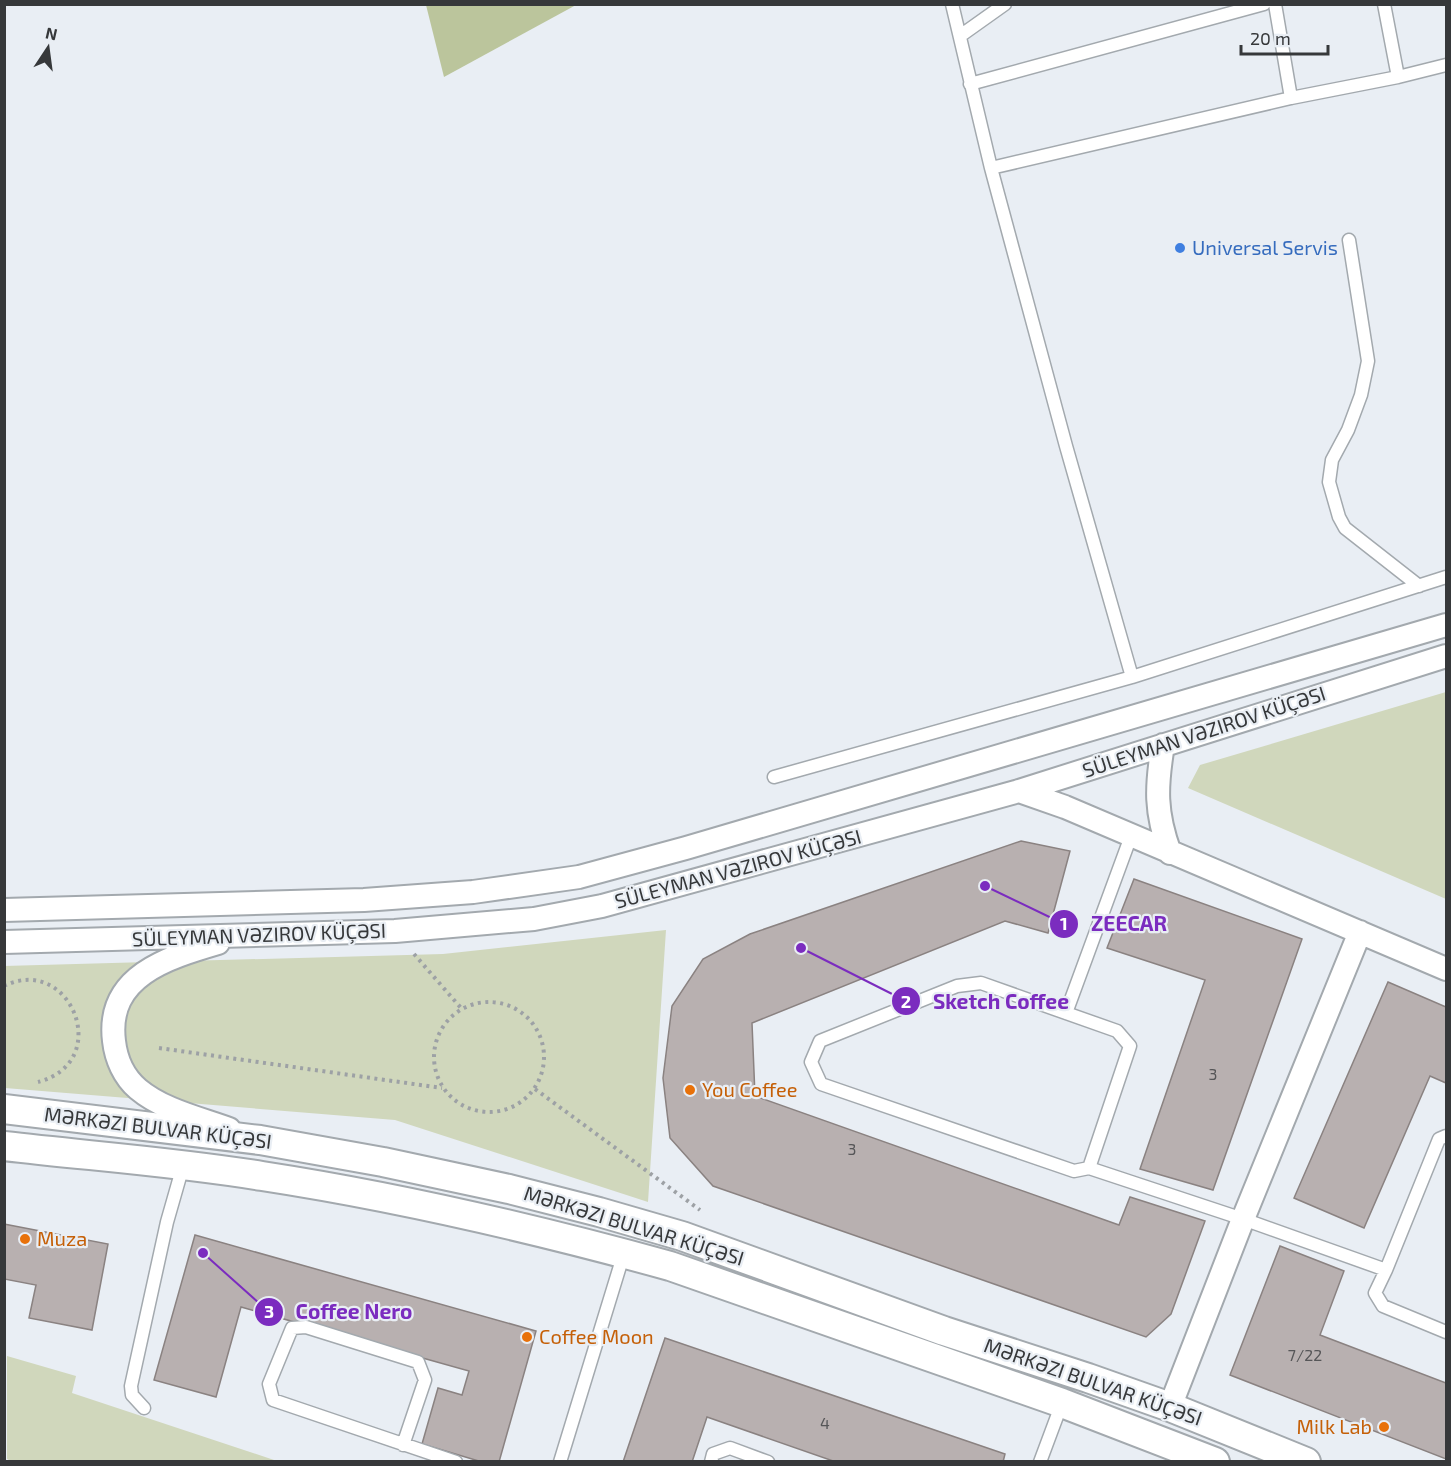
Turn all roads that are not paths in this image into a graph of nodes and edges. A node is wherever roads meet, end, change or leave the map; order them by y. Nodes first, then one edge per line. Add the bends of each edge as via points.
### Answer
1 (952, 4) edge
2 (1005, 4) edge
3 (1264, 4) edge
4 (1275, 4) edge
5 (1384, 4) edge
6 (960, 36) junction
7 (1446, 65) edge
8 (1398, 77) junction
9 (970, 84) junction
10 (1291, 98) junction
11 (991, 168) junction
12 (1349, 240) dead end
13 (1446, 577) edge
14 (1419, 586) junction
15 (1446, 625) edge
16 (1446, 656) edge
17 (1132, 677) junction
18 (1163, 745) junction
19 (774, 777) dead end
20 (1019, 791) junction
21 (1131, 836) junction
22 (1170, 853) junction
23 (4, 910) edge
24 (1360, 932) junction
25 (252, 934) junction
26 (4, 942) edge
27 (1446, 969) edge
28 (1066, 1013) junction
29 (4, 1109) edge
30 (1446, 1136) edge
31 (260, 1140) junction
32 (4, 1146) edge
33 (183, 1166) junction
34 (1089, 1168) junction
35 (1243, 1219) junction
36 (624, 1253) junction
37 (1386, 1270) junction
38 (1446, 1332) edge
39 (1062, 1403) junction
40 (1170, 1407) junction
41 (144, 1408) dead end
42 (403, 1444) junction
43 (456, 1461) edge
44 (560, 1461) edge
45 (711, 1461) edge
46 (768, 1461) edge
47 (1040, 1461) edge
48 (1215, 1461) edge
49 (1306, 1461) edge

1 - 6 lane
2 - 6 lane
3 - 9 lane
4 - 10 lane
5 - 8 lane
6 - 9 lane
7 - 8 lane
8 - 10 lane
9 - 11 lane
10 - 11 lane
11 - 17 lane
12 - 14 lane via 1368,361 1348,430 1332,460 1329,482 1346,528
13 - 14 lane
14 - 17 lane
15 - 23 street, SÜLEYMAN VƏZIROV KÜÇƏSI via 579,877 473,892 364,900
16 - 18 street, SÜLEYMAN VƏZIROV KÜÇƏSI
17 - 19 lane
18 - 20 street, SÜLEYMAN VƏZIROV KÜÇƏSI
18 - 22 street via 1157,807
20 - 21 street
20 - 25 street, SÜLEYMAN VƏZIROV KÜÇƏSI via 602,906 534,920 395,931
21 - 22 street
21 - 28 lane
22 - 24 street
24 - 27 street
24 - 35 street
25 - 26 street, SÜLEYMAN VƏZIROV KÜÇƏSI
25 - 31 street via 196,950 158,965 134,980 115,1009 113,1027 117,1058 125,1074 149,1097
28 - 34 lane via 1117,1031 1130,1046
28 - 34 lane via 981,983 957,986 820,1041 811,1062 821,1084 1074,1171
29 - 31 street, MƏRKƏZI BULVAR KÜÇƏSI
30 - 37 lane via 1439,1139
31 - 40 street, MƏRKƏZI BULVAR KÜÇƏSI via 509,1189 682,1236 944,1331
32 - 33 street, MƏRKƏZI BULVAR KÜÇƏSI
33 - 36 street, MƏRKƏZI BULVAR KÜÇƏSI via 372,1195
33 - 41 lane via 166,1222 130,1386 132,1395
34 - 35 lane
35 - 37 lane
35 - 40 street
36 - 39 street, MƏRKƏZI BULVAR KÜÇƏSI
36 - 44 lane
37 - 38 lane via 1375,1293 1383,1306
39 - 47 lane
39 - 48 street, MƏRKƏZI BULVAR KÜÇƏSI
40 - 49 street, MƏRKƏZI BULVAR KÜÇƏSI
42 - 42 lane via 273,1400 269,1384 292,1328 306,1327 418,1362 425,1380
42 - 43 lane
45 - 46 lane via 713,1454 730,1448

